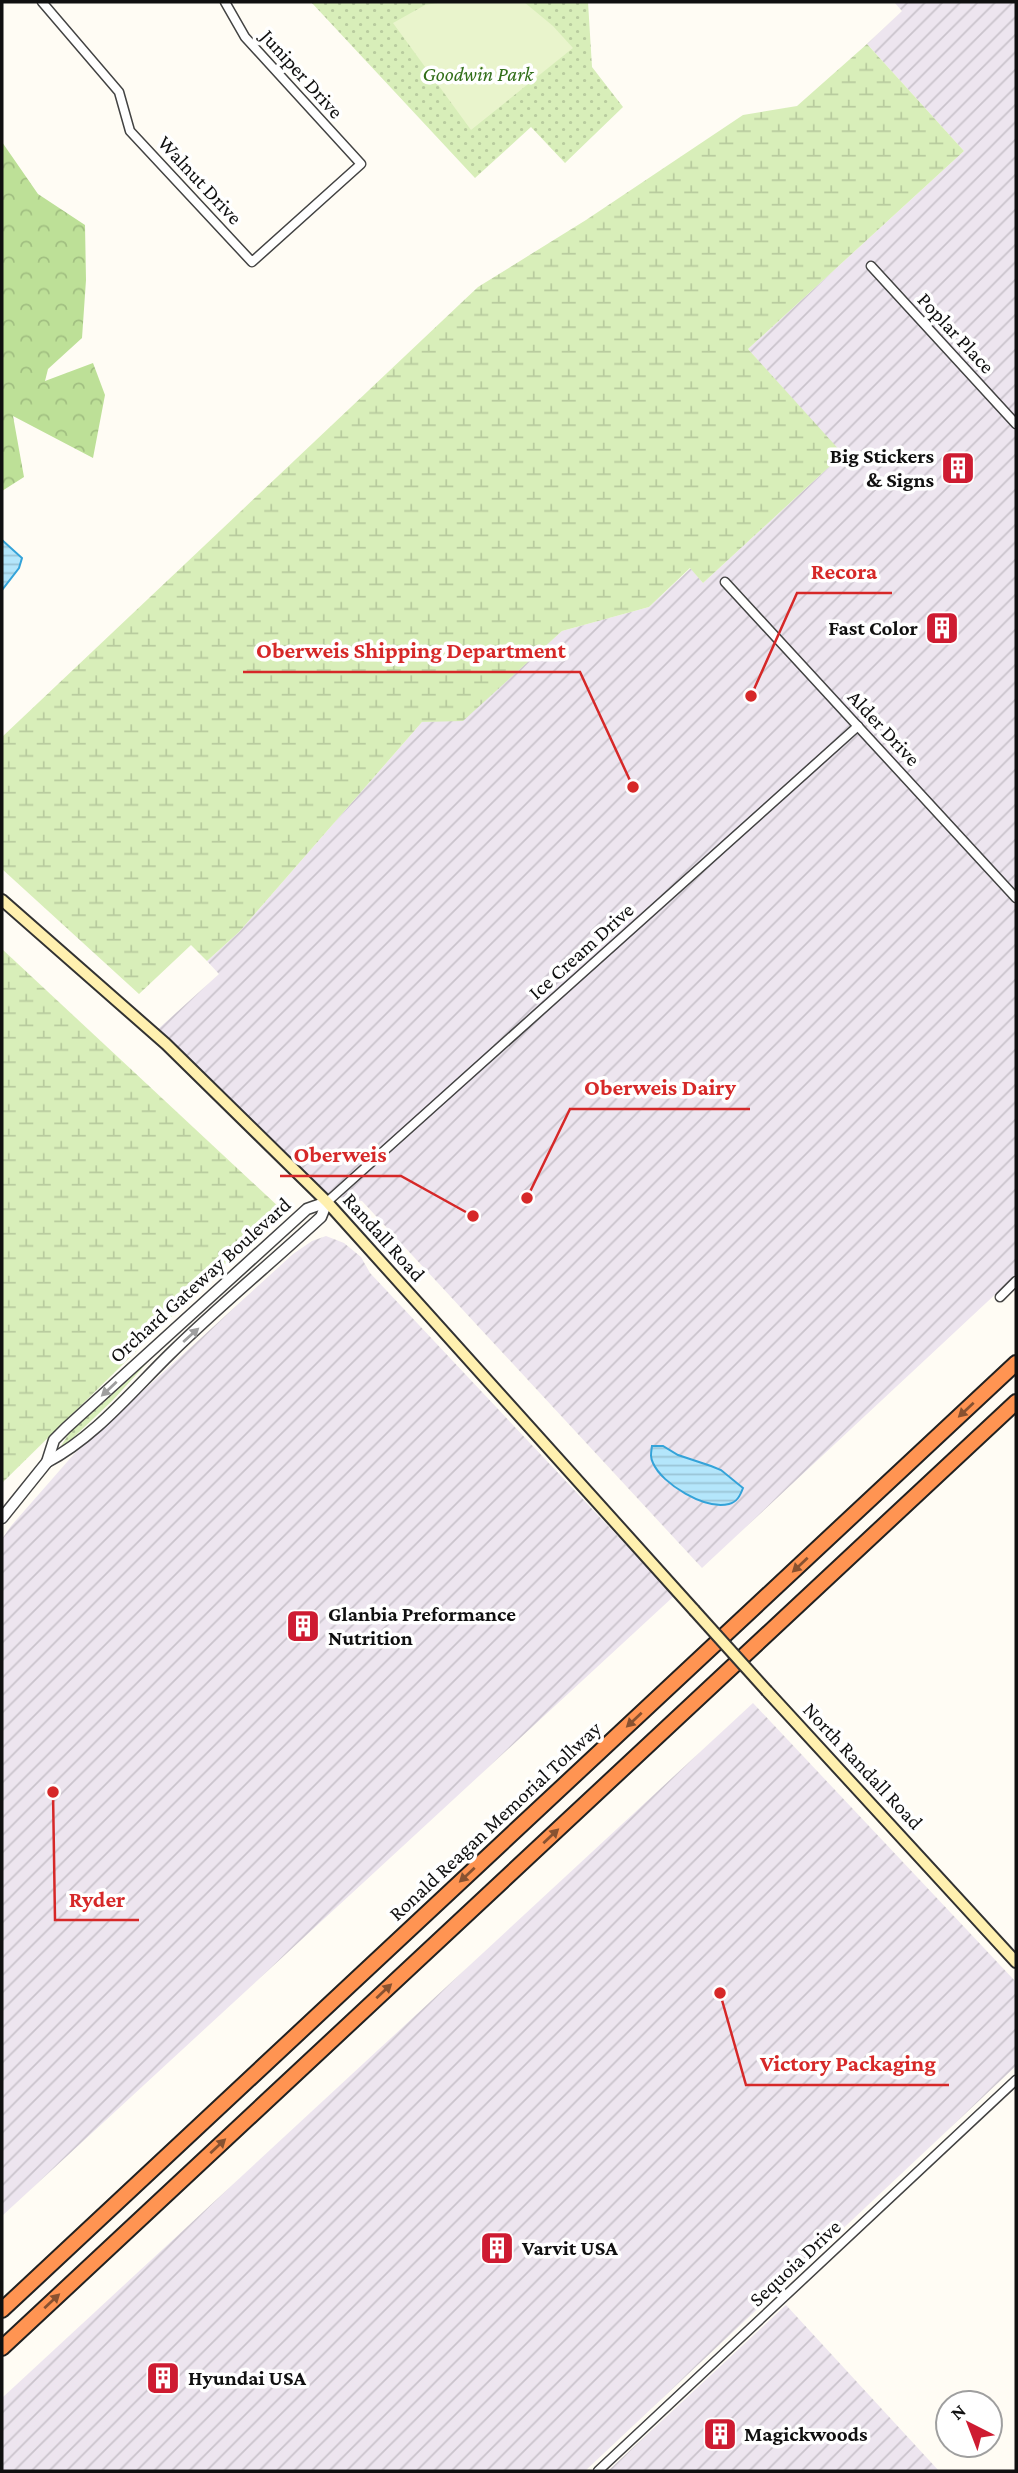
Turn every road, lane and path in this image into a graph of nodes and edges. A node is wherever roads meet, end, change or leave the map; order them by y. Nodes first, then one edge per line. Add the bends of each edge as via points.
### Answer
1 (42, 2) edge
2 (225, 2) edge
3 (361, 164) joint
4 (871, 265) dead end
5 (1016, 424) edge
6 (725, 582) dead end
7 (858, 726) junction
8 (1016, 898) edge
9 (2, 900) edge
10 (327, 1202) junction
11 (1016, 1281) edge
12 (1000, 1297) dead end
13 (1016, 1363) edge
14 (1016, 1402) edge
15 (47, 1462) junction
16 (2, 1518) edge
17 (682, 1597) joint
18 (1016, 1962) edge
19 (1016, 2080) edge
20 (2, 2310) edge
21 (2, 2348) edge
22 (598, 2471) edge

1 - 3 street, Walnut Drive via 119,92 130,131 252,262
2 - 3 street, Juniper Drive via 245,37
4 - 5 street, Poplar Place
6 - 7 street, Alder Drive
7 - 8 street, Alder Drive
7 - 10 street, Ice Cream Drive
9 - 10 main road, Randall Road via 166,1044
15 -> 10 street, Orchard Gateway Boulevard via 70,1450 106,1417 321,1217
10 -> 15 street, Orchard Gateway Boulevard via 307,1209 76,1419 54,1440
10 - 17 main road, Randall Road
11 - 12 street
13 -> 20 highway, Ronald Reagan Memorial Tollway
21 -> 14 highway
15 - 16 street, Orchard Gateway Boulevard
17 - 18 main road, North Randall Road, bridge
19 - 22 street, Sequoia Drive

